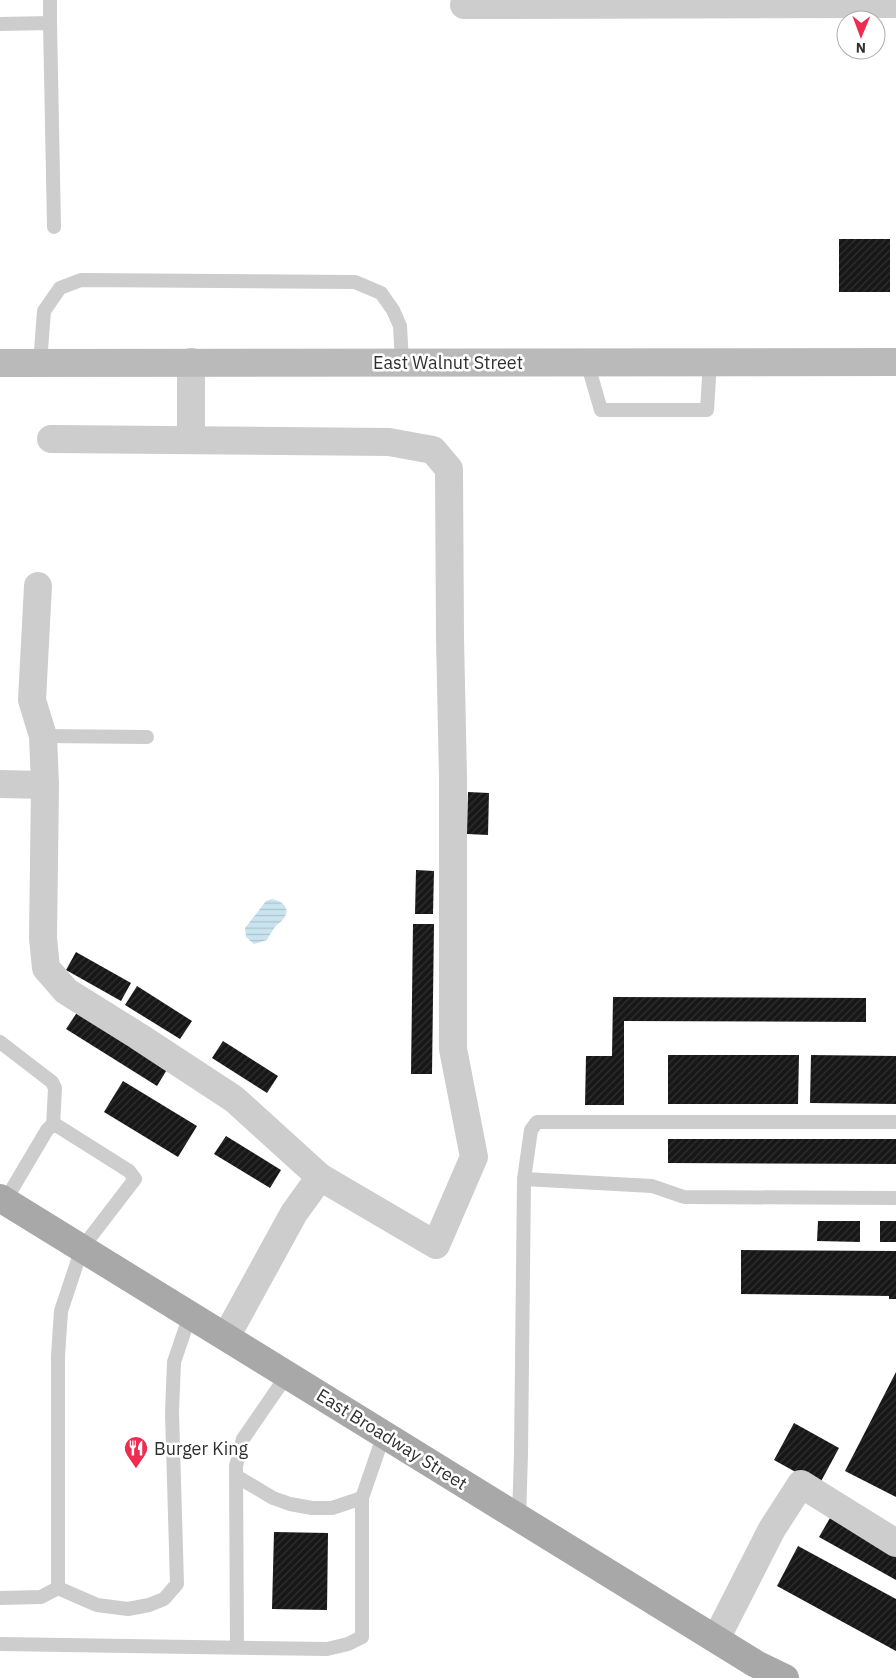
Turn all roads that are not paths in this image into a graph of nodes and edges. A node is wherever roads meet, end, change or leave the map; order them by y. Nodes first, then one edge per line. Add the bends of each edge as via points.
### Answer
1 (50, 0) edge
2 (547, 2) edge
3 (896, 4) edge
4 (464, 5) dead end
5 (50, 23) junction
6 (0, 24) edge
7 (54, 227) dead end
8 (191, 362) junction
9 (402, 362) junction
10 (587, 362) junction
11 (710, 362) junction
12 (896, 362) edge
13 (0, 363) edge
14 (40, 363) junction
15 (51, 439) dead end
16 (191, 440) junction
17 (38, 586) dead end
18 (43, 736) junction
19 (147, 737) dead end
20 (0, 784) edge
21 (45, 785) junction
22 (0, 1042) edge
23 (896, 1122) edge
24 (53, 1126) junction
25 (320, 1177) junction
26 (524, 1179) junction
27 (896, 1198) edge
28 (2, 1199) edge
29 (82, 1248) junction
30 (190, 1315) junction
31 (226, 1337) junction
32 (287, 1375) junction
33 (384, 1434) junction
34 (236, 1476) junction
35 (362, 1498) junction
36 (519, 1518) junction
37 (896, 1543) edge
38 (58, 1588) junction
39 (0, 1598) edge
40 (716, 1640) junction
41 (0, 1644) edge
42 (237, 1648) junction
43 (785, 1678) edge

1 - 5 lane
2 - 3 street
2 - 4 street
5 - 6 lane
5 - 7 lane
8 - 9 street, East Walnut Street
8 - 14 street, East Walnut Street
8 - 16 street
9 - 10 street, East Walnut Street
9 - 14 lane via 400,326 394,310 381,293 355,282 81,280 60,288 44,311
10 - 11 street, East Walnut Street
10 - 11 lane via 600,410 707,410
11 - 12 street, East Walnut Street
13 - 14 street, East Walnut Street
15 - 16 street
16 - 25 street via 389,442 433,450 449,469 453,1049 474,1158 436,1246
17 - 18 street via 32,700
18 - 19 lane
18 - 21 street
20 - 21 street
21 - 25 street via 43,938 46,968 66,991 234,1099
22 - 24 lane via 52,1082 55,1088
23 - 26 lane via 537,1122 531,1130
24 - 28 lane via 47,1130
24 - 29 lane via 129,1171 135,1179
25 - 31 street via 294,1213
26 - 27 lane via 652,1186 684,1197
26 - 36 lane
28 - 29 main road, East Broadway Street
29 - 30 main road, East Broadway Street
29 - 38 lane via 61,1311 58,1356
30 - 31 main road, East Broadway Street
30 - 38 lane via 174,1362 172,1402 177,1584 164,1599 128,1608 97,1605
31 - 32 main road, East Broadway Street
32 - 33 main road, East Broadway Street
32 - 34 lane via 243,1439
33 - 35 lane
33 - 36 main road, East Broadway Street
34 - 35 lane via 273,1498 312,1508 332,1508
34 - 42 lane
35 - 42 lane via 362,1637 327,1649
36 - 40 main road, East Broadway Street
37 - 40 street via 801,1484 772,1529
38 - 39 lane via 41,1597
40 - 43 main road, East Broadway Street
41 - 42 lane

